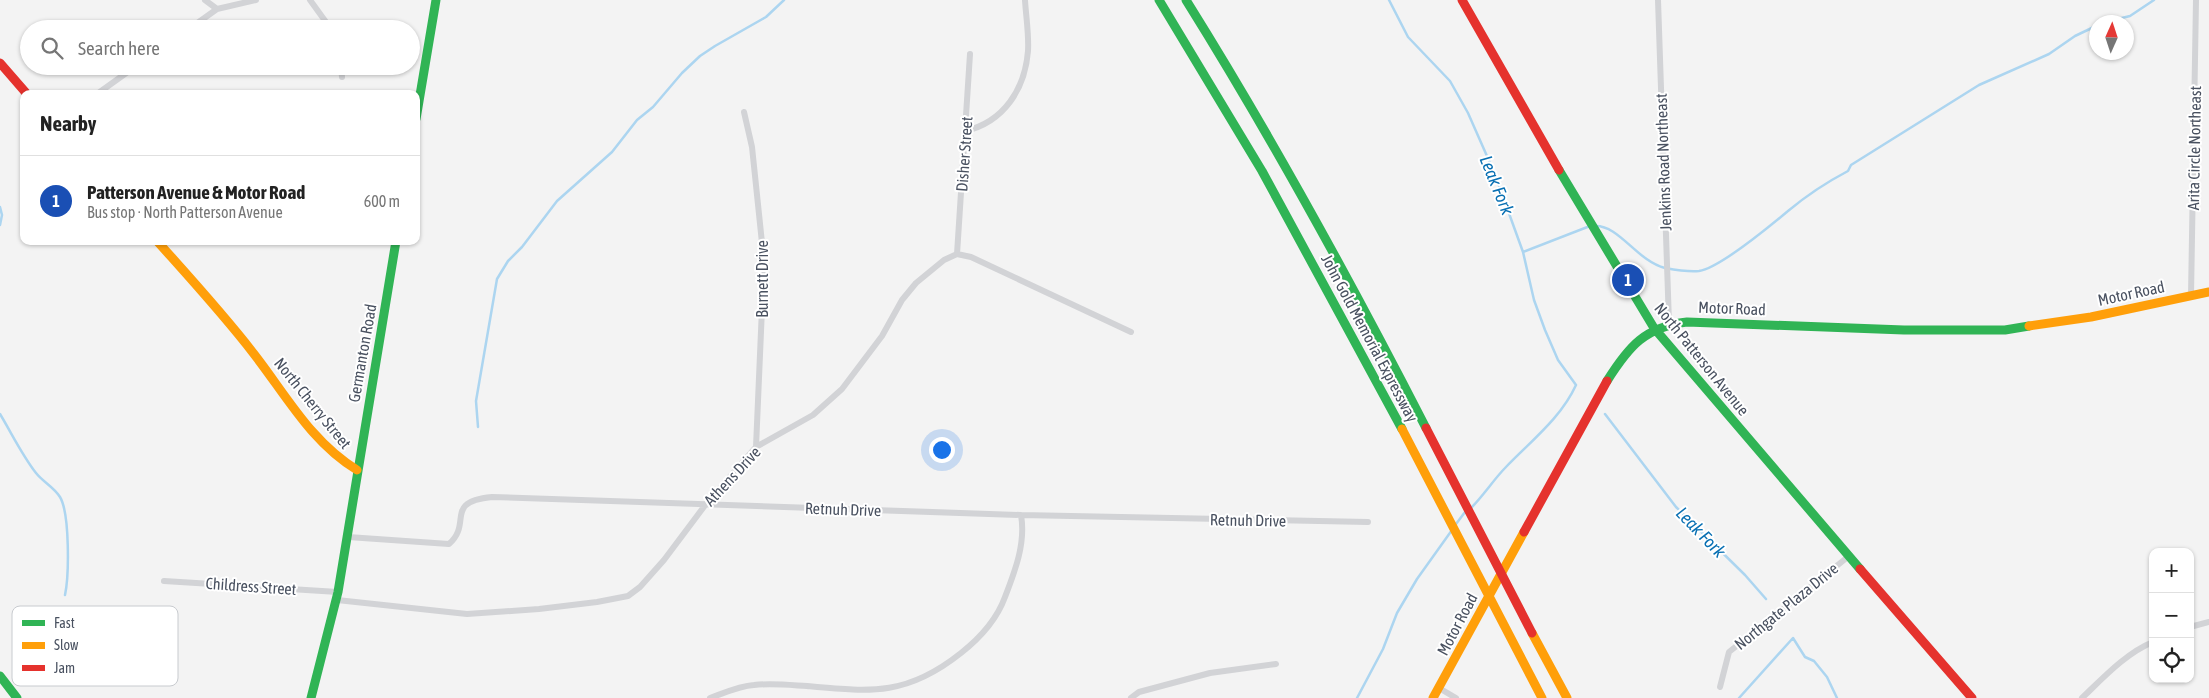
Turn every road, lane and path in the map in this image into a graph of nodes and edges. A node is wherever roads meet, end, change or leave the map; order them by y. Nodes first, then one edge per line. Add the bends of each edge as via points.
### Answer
1 (205, 0) edge
2 (256, 0) edge
3 (310, 0) edge
4 (436, 0) edge
5 (1025, 0) edge
6 (1159, 0) edge
7 (1186, 0) edge
8 (1462, 0) edge
9 (1658, 0) edge
10 (2196, 0) edge
11 (217, 9) junction
12 (202, 20) edge
13 (324, 20) edge
14 (970, 54) dead end
15 (0, 63) edge
16 (124, 75) edge
17 (24, 90) edge
18 (103, 90) edge
19 (420, 95) edge
20 (744, 112) dead end
21 (965, 131) junction
22 (160, 245) edge
23 (395, 245) edge
24 (957, 254) junction
25 (2209, 292) edge
26 (2191, 296) junction
27 (1669, 323) junction
28 (1654, 328) junction
29 (1131, 332) dead end
30 (756, 448) junction
31 (357, 470) junction
32 (706, 504) junction
33 (1021, 515) junction
34 (1368, 522) dead end
35 (348, 537) junction
36 (1849, 556) junction
37 (164, 581) dead end
38 (338, 596) junction
39 (2209, 622) edge
40 (2194, 626) edge
41 (2149, 644) edge
42 (1276, 664) dead end
43 (0, 676) edge
44 (1720, 687) dead end
45 (1439, 688) junction
46 (17, 698) edge
47 (311, 698) edge
48 (710, 698) edge
49 (1131, 698) edge
50 (1433, 698) edge
51 (1456, 698) edge
52 (1542, 698) edge
53 (1567, 698) edge
54 (1972, 698) edge
55 (2082, 698) edge

1 - 11 street
2 - 11 street
3 - 13 street
4 - 19 main road
5 - 21 street via 1028,50 1017,91 1002,113 980,128
6 - 52 main road, John Gold Memorial Expressway via 1274,191
7 - 53 main road, John Gold Memorial Expressway via 1318,223
8 - 28 main road, North Patterson Avenue via 1588,222
9 - 27 street, Jenkins Road Northeast
10 - 26 street, Arita Circle Northeast
11 - 12 street
14 - 21 street, Disher Street
15 - 17 main road
16 - 18 street
20 - 30 street, Burnett Drive via 752,147 764,262
21 - 24 street, Disher Street
22 - 31 main road, North Cherry Street via 252,351 322,443 343,463
23 - 31 main road, Germanton Road
24 - 29 street via 971,257
24 - 30 street, Athens Drive via 932,268 916,283 842,389 813,414
25 - 26 main road, Motor Road
26 - 27 main road, Motor Road via 2091,317 2005,330
27 - 28 main road, Motor Road
28 - 36 main road, North Patterson Avenue
28 - 45 main road, Motor Road via 1630,347 1604,386
30 - 32 street, Athens Drive
31 - 35 main road, North Cherry Street
32 - 33 street, Retnuh Drive
32 - 35 street, Retnuh Drive via 492,497 466,504 458,532 449,544
32 - 38 street, Athens Drive via 640,587 621,598 467,614
33 - 34 street, Retnuh Drive
33 - 48 street via 1019,556 997,614 974,642 937,670 890,689 753,685
35 - 38 main road, North Cherry Street
36 - 44 street, Northgate Plaza Drive via 1729,652
36 - 54 main road, North Patterson Avenue
37 - 38 street, Childress Street
38 - 47 main road, North Cherry Street
39 - 40 street
41 - 55 street via 2110,671
42 - 49 street via 1210,673 1139,692
43 - 46 main road
45 - 50 main road, Motor Road
45 - 51 street

